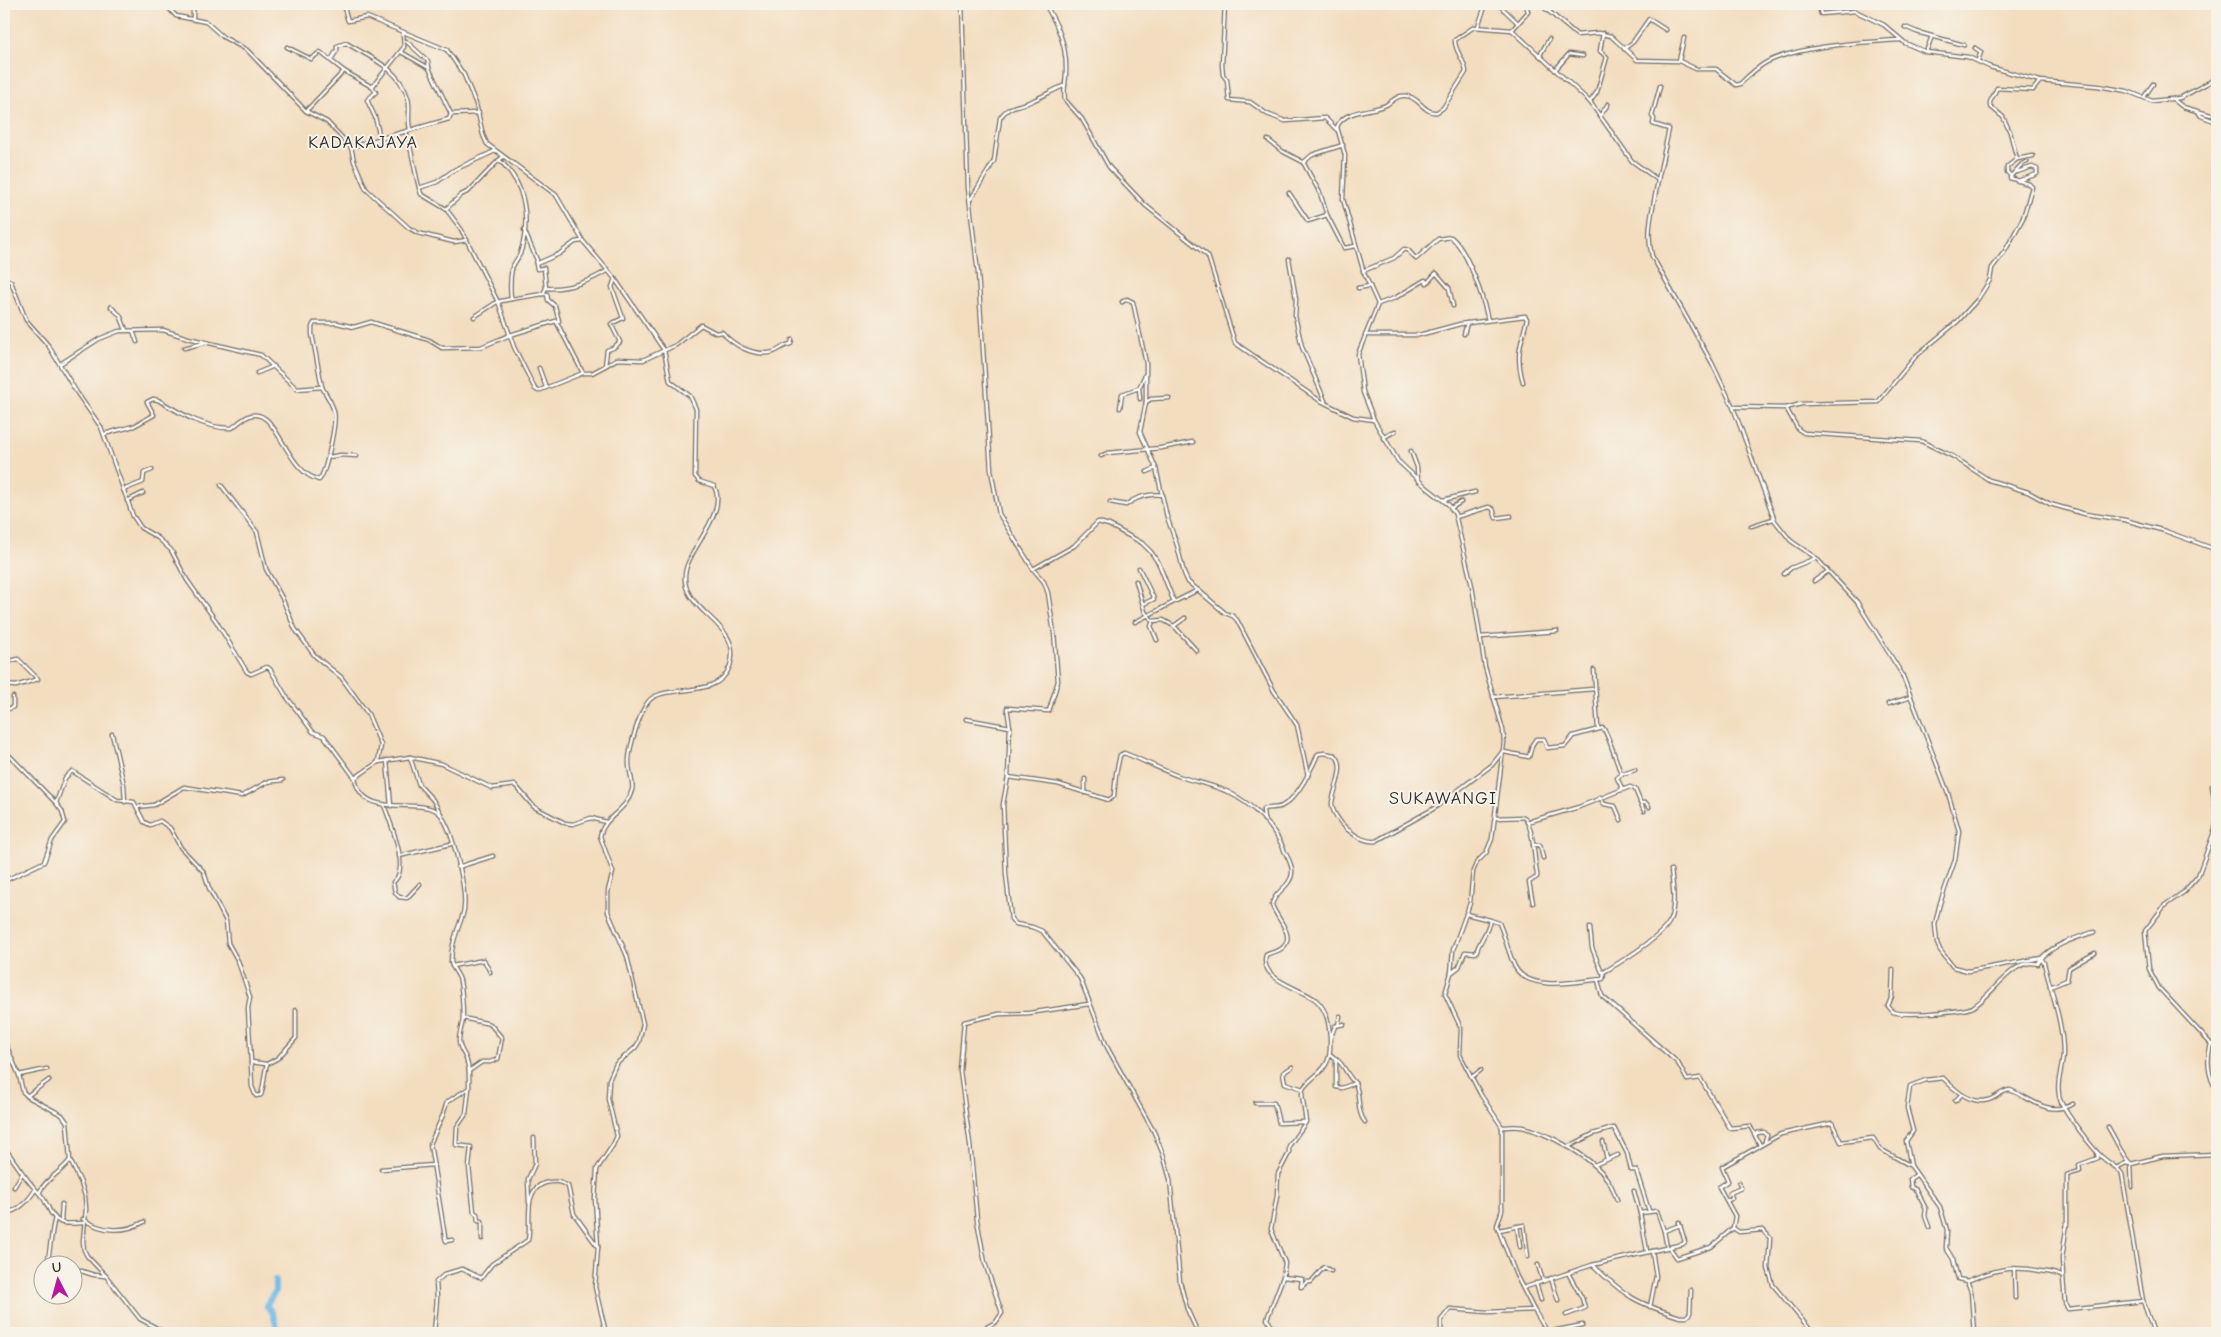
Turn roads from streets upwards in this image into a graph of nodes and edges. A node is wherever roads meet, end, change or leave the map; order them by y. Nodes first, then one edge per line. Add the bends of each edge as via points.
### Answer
1 (165, 4) edge
2 (196, 4) edge
3 (343, 4) edge
4 (962, 4) edge
5 (1045, 4) edge
6 (1225, 4) edge
7 (1486, 4) edge
8 (1498, 4) edge
9 (1526, 4) edge
10 (1540, 4) edge
11 (1818, 4) edge
12 (194, 18) junction
13 (1518, 23) junction
14 (1478, 26) junction
15 (1905, 27) dead end
16 (1512, 30) junction
17 (1666, 30) dead end
18 (1603, 33) junction
19 (404, 34) junction
20 (1932, 36) junction
21 (1549, 38) dead end
22 (1684, 38) dead end
23 (1900, 40) junction
24 (1964, 45) dead end
25 (287, 47) dead end
26 (1976, 48) dead end
27 (1624, 49) junction
28 (401, 52) junction
29 (1926, 52) junction
30 (1540, 55) junction
31 (1583, 56) dead end
32 (331, 60) junction
33 (1978, 60) junction
34 (1678, 61) junction
35 (388, 68) junction
36 (429, 68) junction
37 (1555, 70) junction
38 (344, 71) junction
39 (2217, 78) edge
40 (2040, 81) junction
41 (2153, 84) dead end
42 (1065, 85) junction
43 (1660, 86) dead end
44 (372, 87) junction
45 (2144, 97) junction
46 (2174, 100) junction
47 (1590, 102) junction
48 (1608, 104) dead end
49 (306, 111) junction
50 (2199, 112) junction
51 (479, 113) junction
52 (451, 114) junction
53 (2212, 115) dead end
54 (1600, 116) junction
55 (2217, 122) edge
56 (410, 129) junction
57 (1337, 130) junction
58 (406, 132) junction
59 (380, 138) junction
60 (1268, 140) dead end
61 (1343, 145) junction
62 (351, 148) junction
63 (495, 151) junction
64 (2033, 156) dead end
65 (504, 157) junction
66 (2016, 159) junction
67 (499, 160) junction
68 (2027, 162) dead end
69 (1303, 163) junction
70 (2016, 170) junction
71 (2011, 176) junction
72 (1658, 180) junction
73 (2018, 181) junction
74 (419, 188) junction
75 (1289, 193) dead end
76 (970, 200) junction
77 (446, 209) junction
78 (1327, 215) junction
79 (524, 228) junction
80 (467, 240) junction
81 (582, 241) junction
82 (1356, 246) junction
83 (1289, 259) dead end
84 (536, 264) junction
85 (608, 270) junction
86 (1363, 271) junction
87 (4, 277) edge
88 (615, 279) junction
89 (1370, 286) junction
90 (546, 288) junction
91 (1358, 288) dead end
92 (543, 294) junction
93 (511, 299) junction
94 (497, 302) junction
95 (1122, 302) dead end
96 (1378, 304) junction
97 (1453, 306) dead end
98 (111, 307) dead end
99 (474, 317) dead end
100 (1488, 320) junction
101 (556, 321) junction
102 (1467, 323) junction
103 (126, 330) junction
104 (133, 331) junction
105 (1464, 334) dead end
106 (510, 335) junction
107 (1366, 335) junction
108 (792, 340) dead end
109 (137, 342) dead end
110 (206, 343) junction
111 (184, 348) dead end
112 (664, 350) junction
113 (60, 364) junction
114 (274, 366) junction
115 (605, 366) junction
116 (539, 368) dead end
117 (257, 372) dead end
118 (583, 373) junction
119 (1146, 374) junction
120 (1523, 382) dead end
121 (546, 387) junction
122 (322, 388) junction
123 (1139, 388) junction
124 (1169, 398) dead end
125 (1140, 399) dead end
126 (1146, 402) junction
127 (1325, 402) junction
128 (1120, 408) dead end
129 (1732, 408) junction
130 (1786, 408) junction
131 (1374, 420) junction
132 (1395, 432) dead end
133 (104, 434) junction
134 (1383, 438) junction
135 (1193, 442) dead end
136 (1148, 449) junction
137 (1411, 451) dead end
138 (357, 456) dead end
139 (1101, 456) dead end
140 (329, 458) junction
141 (1156, 468) junction
142 (152, 470) dead end
143 (1147, 472) dead end
144 (1418, 480) junction
145 (221, 486) dead end
146 (123, 490) junction
147 (1475, 492) dead end
148 (143, 493) dead end
149 (1163, 495) junction
150 (1442, 500) junction
151 (127, 501) junction
152 (1110, 502) dead end
153 (1461, 502) dead end
154 (1451, 508) junction
155 (1512, 516) dead end
156 (1456, 517) junction
157 (1773, 518) junction
158 (1751, 526) dead end
159 (2217, 550) edge
160 (1816, 558) junction
161 (1139, 568) dead end
162 (1033, 569) junction
163 (1826, 572) junction
164 (1784, 574) dead end
165 (1136, 581) dead end
166 (1814, 581) dead end
167 (1198, 590) junction
168 (1174, 602) junction
169 (1144, 604) junction
170 (1149, 616) junction
171 (1185, 618) dead end
172 (1153, 621) junction
173 (1136, 622) dead end
174 (1174, 626) junction
175 (1557, 631) dead end
176 (1481, 637) junction
177 (1157, 640) dead end
178 (1197, 651) dead end
179 (4, 663) edge
180 (1594, 670) dead end
181 (4, 685) edge
182 (1594, 689) junction
183 (12, 697) dead end
184 (1493, 697) junction
185 (1911, 697) junction
186 (1888, 704) dead end
187 (4, 712) edge
188 (966, 719) dead end
189 (1010, 727) junction
190 (1598, 728) junction
191 (112, 734) dead end
192 (1504, 751) junction
193 (4, 753) edge
194 (410, 758) junction
195 (387, 760) junction
196 (378, 762) junction
197 (1635, 770) dead end
198 (1622, 774) junction
199 (1308, 776) junction
200 (1008, 777) junction
201 (355, 778) junction
202 (1086, 779) dead end
203 (283, 780) dead end
204 (2212, 786) dead end
205 (1622, 790) junction
206 (1085, 793) junction
207 (1600, 797) junction
208 (125, 802) junction
209 (1640, 802) junction
210 (56, 803) junction
211 (384, 805) junction
212 (391, 806) junction
213 (137, 807) junction
214 (1649, 807) dead end
215 (1644, 811) dead end
216 (441, 815) junction
217 (1495, 818) junction
218 (1264, 820) junction
219 (1621, 820) dead end
220 (606, 822) junction
221 (1527, 822) junction
222 (452, 844) junction
223 (1532, 845) junction
224 (399, 856) junction
225 (494, 856) dead end
226 (1544, 858) dead end
227 (458, 867) junction
228 (1671, 870) dead end
229 (4, 881) edge
230 (420, 884) dead end
231 (1533, 903) dead end
232 (1466, 914) junction
233 (1490, 920) junction
234 (1590, 928) dead end
235 (2094, 932) dead end
236 (2095, 953) dead end
237 (2041, 958) junction
238 (452, 966) junction
239 (1893, 969) dead end
240 (490, 972) dead end
241 (1451, 973) junction
242 (1603, 974) junction
243 (1598, 980) junction
244 (2050, 987) junction
245 (1089, 1004) junction
246 (296, 1010) dead end
247 (1340, 1016) dead end
248 (463, 1018) junction
249 (1344, 1024) dead end
250 (1338, 1025) junction
251 (1330, 1038) junction
252 (4, 1040) edge
253 (2211, 1044) junction
254 (2217, 1044) edge
255 (1330, 1054) junction
256 (1336, 1059) junction
257 (251, 1062) junction
258 (267, 1064) junction
259 (1292, 1067) dead end
260 (47, 1069) dead end
261 (1481, 1070) dead end
262 (469, 1072) junction
263 (19, 1076) junction
264 (1472, 1077) junction
265 (49, 1080) dead end
266 (1355, 1083) junction
267 (469, 1088) junction
268 (1303, 1089) junction
269 (2217, 1091) edge
270 (1962, 1095) junction
271 (27, 1096) junction
272 (1955, 1101) dead end
273 (1255, 1103) dead end
274 (2073, 1104) dead end
275 (2065, 1108) junction
276 (1306, 1122) junction
277 (1365, 1122) dead end
278 (1502, 1127) junction
279 (2108, 1127) dead end
280 (1755, 1135) junction
281 (534, 1138) dead end
282 (1603, 1142) dead end
283 (1762, 1144) junction
284 (4, 1146) edge
285 (1568, 1147) junction
286 (2097, 1152) junction
287 (1618, 1154) dead end
288 (2217, 1154) edge
289 (1607, 1159) junction
290 (70, 1160) junction
291 (2131, 1164) junction
292 (434, 1166) junction
293 (1594, 1166) junction
294 (1911, 1166) junction
295 (2118, 1167) junction
296 (381, 1169) dead end
297 (22, 1174) junction
298 (1916, 1175) junction
299 (1739, 1183) dead end
300 (14, 1187) dead end
301 (2132, 1187) dead end
302 (34, 1190) junction
303 (1634, 1191) dead end
304 (39, 1193) junction
305 (1617, 1200) dead end
306 (1727, 1201) junction
307 (62, 1204) dead end
308 (530, 1207) junction
309 (1648, 1211) junction
310 (4, 1212) edge
311 (1640, 1213) junction
312 (56, 1218) junction
313 (83, 1221) junction
314 (61, 1222) junction
315 (144, 1222) dead end
316 (1517, 1226) junction
317 (1929, 1227) dead end
318 (1732, 1228) junction
319 (1499, 1230) junction
320 (1664, 1231) junction
321 (482, 1239) dead end
322 (452, 1240) dead end
323 (598, 1247) junction
324 (1520, 1247) dead end
325 (1668, 1248) junction
326 (1652, 1251) junction
327 (1647, 1252) junction
328 (49, 1254) edge
329 (1528, 1258) dead end
330 (1538, 1265) dead end
331 (1592, 1265) junction
332 (2014, 1268) junction
333 (82, 1271) edge
334 (1330, 1272) dead end
335 (1568, 1273) junction
336 (106, 1276) junction
337 (1283, 1277) junction
338 (2063, 1277) junction
339 (1551, 1278) junction
340 (1543, 1280) junction
341 (1967, 1281) junction
342 (1536, 1283) junction
343 (1522, 1288) junction
344 (1691, 1290) dead end
345 (2015, 1298) dead end
346 (1541, 1300) dead end
347 (1558, 1300) dead end
348 (2143, 1301) junction
349 (1650, 1307) junction
350 (1534, 1310) junction
351 (1566, 1315) dead end
352 (1583, 1325) dead end
353 (1548, 1332) edge
354 (166, 1333) edge
355 (434, 1333) edge
356 (606, 1333) edge
357 (950, 1333) edge
358 (959, 1333) edge
359 (976, 1333) edge
360 (1198, 1333) edge
361 (1276, 1333) edge
362 (1441, 1333) edge
363 (1813, 1333) edge
364 (1974, 1333) edge
365 (2154, 1333) edge

1 - 12 street via 176,16
2 - 12 street
3 - 19 street via 348,21 367,17
4 - 76 street
5 - 42 street via 1064,46
6 - 57 street via 1222,65 1229,100 1250,102 1285,121 1324,118
7 - 14 street
8 - 13 street
9 - 13 street via 1528,12
10 - 18 street via 1577,35
11 - 23 street via 1821,14 1855,11 1872,18
12 - 49 street via 206,22 223,37 247,50
13 - 16 street
14 - 16 street
14 - 57 street via 1455,40 1466,72 1440,111 1432,113 1405,95 1385,105 1353,114 1338,123
15 - 20 street
16 - 30 street
17 - 27 street via 1649,19
18 - 27 street
18 - 47 street via 1600,51 1607,57 1598,92
19 - 28 street via 405,44
19 - 36 street via 407,42 428,61
19 - 51 street via 449,52 463,73
20 - 24 street
20 - 29 street
21 - 30 street
22 - 34 street
23 - 29 street
23 - 34 street via 1860,42 1791,54 1762,65 1738,84 1719,70 1696,69
25 - 32 street via 311,58 320,52
26 - 33 street via 1981,52
27 - 34 street via 1637,60
28 - 35 street
28 - 36 street
29 - 33 street
30 - 37 street
31 - 37 street via 1568,54
32 - 35 street via 337,46 346,43
32 - 38 street
33 - 40 street
35 - 44 street
35 - 56 street via 398,78 409,100
36 - 52 street
37 - 47 street
38 - 44 street
38 - 49 street
39 - 46 street
40 - 45 street via 2098,86
40 - 66 street via 2033,90 1997,88 1990,102 1990,106 2002,115 2010,132
41 - 45 street
42 - 76 street via 1003,113 994,161
42 - 127 street via 1065,100 1082,119 1109,168 1145,205 1208,256 1235,343
43 - 72 street via 1653,124 1669,129
44 - 59 street via 375,93 367,101
45 - 46 street via 2152,101
46 - 50 street
47 - 54 street
48 - 54 street
49 - 62 street via 327,122
50 - 53 street
50 - 55 street via 2201,116
51 - 52 street
51 - 63 street via 484,140
52 - 56 street via 449,119
54 - 72 street via 1632,161
56 - 58 street
57 - 61 street
58 - 59 street
58 - 74 street
59 - 62 street
60 - 69 street
61 - 69 street via 1312,155
61 - 82 street via 1342,193
62 - 80 street via 366,189 409,228 454,242
63 - 65 street
63 - 74 street
64 - 66 street
65 - 67 street
65 - 81 street via 554,193
66 - 71 street via 2006,169
67 - 77 street
67 - 79 street via 523,192
68 - 70 street
69 - 78 street via 1320,193
70 - 71 street
70 - 73 street via 2037,169 2034,176
71 - 73 street
72 - 129 street via 1649,228 1652,256 1705,348
73 - 130 street via 2032,186 2026,210 1992,268 1990,280 1971,307 1916,356 1880,401 1801,404
74 - 77 street via 421,194
75 - 78 street via 1308,221
76 - 162 street via 990,463 997,507
77 - 80 street
78 - 82 street via 1344,248
79 - 84 street
79 - 93 street via 520,254 512,268
80 - 94 street
81 - 84 street
81 - 85 street
82 - 86 street
83 - 127 street via 1302,347
84 - 90 street via 537,269 544,268
85 - 88 street
85 - 90 street via 566,287
86 - 89 street
86 - 100 street via 1394,258 1404,249 1416,259 1438,239 1451,237 1470,266
87 - 113 street via 12,282 26,320
88 - 112 street
88 - 115 street via 612,287 623,318 611,324 620,342 608,349
89 - 91 street
89 - 96 street
90 - 92 street
92 - 93 street
92 - 101 street via 547,294 555,306 559,320
93 - 94 street
94 - 99 street
94 - 106 street
95 - 119 street via 1128,299 1133,302
96 - 97 street via 1425,280 1428,283 1436,273 1449,288
96 - 107 street
98 - 103 street via 120,316
100 - 102 street
100 - 120 street via 1526,317 1519,345
101 - 106 street
101 - 118 street
102 - 105 street
102 - 107 street via 1419,335
103 - 104 street
103 - 113 street via 99,339
104 - 109 street
104 - 110 street via 167,331
106 - 121 street via 535,389 538,391
106 - 122 street via 482,346 442,348 430,340 370,322 354,327 314,323 312,334
107 - 131 street via 1358,360
108 - 112 street via 791,344 769,354 735,346 722,332 716,333 701,325 676,345
110 - 111 street
110 - 114 street via 257,354
112 - 115 street via 643,360 617,359
112 - 220 street via 670,381 690,396 696,409 695,476 699,481 714,486 717,494 713,515 686,568 686,587 689,598 725,632 731,662 725,674 714,684 656,696 648,701 630,746 631,793 623,808
113 - 133 street
114 - 117 street
114 - 122 street via 297,389
115 - 118 street via 592,373
116 - 121 street
118 - 121 street
119 - 123 street
119 - 126 street
122 - 140 street via 335,415
123 - 125 street
123 - 128 street via 1122,394
124 - 126 street
126 - 136 street via 1140,430
127 - 131 street via 1353,417
129 - 130 street
129 - 157 street
130 - 159 street via 1802,433 1921,441 1954,457 1989,480 2028,492 2050,504 2165,530
131 - 134 street
132 - 134 street
133 - 140 street via 131,428 154,415 147,402 155,399 217,427 232,428 250,416 262,416 276,430 288,454 301,470 317,480 324,475
133 - 146 street
134 - 144 street via 1398,461
135 - 136 street
136 - 139 street
136 - 141 street
137 - 144 street
138 - 140 street
141 - 143 street
141 - 149 street
142 - 146 street via 144,472 143,482
144 - 150 street
145 - 196 street via 257,532 266,569 295,629 315,656 341,677 368,714 380,744
146 - 151 street
147 - 150 street
148 - 151 street
149 - 152 street via 1149,495 1126,505
149 - 167 street via 1186,580
150 - 154 street
151 - 201 street via 142,528 171,550 247,672 251,674 267,667 270,669 313,732 324,736
153 - 154 street
154 - 156 street
155 - 156 street via 1496,518 1493,508 1489,507
156 - 176 street
157 - 158 street
157 - 160 street via 1791,540
160 - 163 street
160 - 164 street
161 - 169 street via 1154,599
162 - 168 street via 1074,546 1101,522 1142,543 1151,552
162 - 189 street via 1044,582 1050,602 1057,683 1048,711 1008,708
163 - 166 street
163 - 185 street via 1857,602 1892,656
165 - 169 street
167 - 168 street
167 - 199 street via 1215,606 1238,620 1274,690 1297,724
168 - 170 street
169 - 170 street
170 - 172 street
170 - 173 street
171 - 174 street
172 - 174 street via 1163,620
172 - 177 street via 1151,626
174 - 178 street
175 - 176 street
176 - 184 street
179 - 181 street via 18,659 38,679 24,685
180 - 182 street
182 - 184 street
182 - 190 street
183 - 187 street via 13,707
184 - 192 street via 1503,730
185 - 186 street
185 - 237 street via 1959,831 1955,860 1936,924 1940,950 1953,967 1968,971
188 - 189 street
189 - 200 street
190 - 192 street via 1573,736 1566,746 1558,748 1548,748 1544,739 1536,739 1529,757
190 - 198 street via 1606,730
191 - 208 street
192 - 199 street via 1492,765 1433,809 1386,837 1371,842 1349,831 1333,808 1339,778 1338,757 1318,754
192 - 217 street
193 - 210 street
194 - 195 street
194 - 216 street via 419,785
194 - 220 street via 442,764 492,788 515,785 534,807 565,823 591,818
195 - 196 street
195 - 212 street
196 - 201 street
197 - 198 street
198 - 205 street via 1617,778
199 - 218 street via 1285,805 1263,809
200 - 206 street via 1058,784
200 - 245 street via 1003,804 1011,919 1016,924 1042,931 1080,978
201 - 211 street via 364,795
202 - 206 street
203 - 213 street via 267,782 242,796 184,786 154,805
204 - 253 street via 2216,823 2198,876 2184,892 2165,905 2145,931 2150,969 2159,988
205 - 207 street
205 - 209 street via 1633,788
206 - 218 street via 1109,800 1112,798 1120,756 1124,753 1228,793
207 - 219 street via 1604,804 1614,806
207 - 221 street via 1579,807
208 - 210 street via 108,795 72,771 65,778
208 - 213 street via 134,802
209 - 214 street
209 - 215 street
210 - 229 street via 65,822 52,840 44,862
211 - 212 street
211 - 224 street via 394,830
212 - 216 street via 432,808
213 - 257 street via 144,822 150,825 160,821 170,828 181,848 204,872 226,921 228,942 250,997
216 - 222 street
217 - 221 street via 1524,817
217 - 232 street via 1490,846 1473,871
218 - 251 street via 1277,834 1292,873 1272,902 1287,931 1288,941 1280,950 1266,955 1265,963 1280,980 1320,1004 1326,1014
220 - 323 street via 601,839 613,872 608,891 608,912 627,956 643,1028 635,1048 616,1064 607,1086 617,1136 614,1146 597,1169
221 - 223 street
222 - 224 street
222 - 227 street
223 - 226 street via 1540,845
223 - 231 street via 1537,877 1529,882
224 - 230 street via 398,876 392,882 395,892 406,898
225 - 227 street
227 - 238 street via 465,898 450,962
228 - 242 street via 1674,900 1670,921 1659,933
232 - 233 street
232 - 241 street via 1453,950
233 - 241 street via 1476,953 1465,952 1459,967
233 - 243 street via 1499,923 1515,966 1524,976 1562,984
234 - 242 street via 1592,948
235 - 237 street via 2063,943
236 - 244 street via 2069,968 2067,980
237 - 239 street via 2038,964 2028,963 2016,968 1970,1008 1927,1014 1890,1011
237 - 244 street
238 - 240 street via 484,960
238 - 248 street via 460,980
241 - 264 street via 1444,994 1461,1027 1459,1052
242 - 243 street via 1604,979
243 - 280 street via 1602,996 1678,1064 1687,1080 1700,1078 1730,1128 1750,1126
244 - 275 street via 2060,1022 2063,1053 2058,1094
245 - 359 street via 999,1014 964,1022 960,1071 977,1220 985,1263 1002,1312 996,1322
245 - 360 street via 1107,1047 1163,1154 1170,1179 1180,1282 1186,1309
246 - 258 street via 296,1038 278,1058
247 - 250 street
248 - 262 street via 459,1044
248 - 262 street via 490,1024 502,1038 498,1059 482,1062
249 - 250 street
250 - 251 street
251 - 255 street
252 - 263 street
253 - 254 street
253 - 269 street via 2208,1070
255 - 256 street
255 - 268 street via 1324,1068
256 - 266 street
256 - 266 street via 1336,1086 1342,1088
257 - 258 street
257 - 258 street via 252,1087 256,1096 262,1092
259 - 268 street via 1283,1073 1285,1083
260 - 263 street
261 - 264 street
262 - 267 street
263 - 271 street
264 - 278 street
265 - 271 street
266 - 277 street
267 - 292 street via 446,1103 430,1142
267 - 321 street via 466,1114 457,1127 456,1145 471,1147 469,1167 474,1212 482,1221
268 - 276 street
270 - 272 street
270 - 275 street via 1989,1100 2010,1090 2047,1109
270 - 294 street via 1942,1078 1910,1086 1907,1108 1913,1131 1906,1141
271 - 290 street via 65,1118
273 - 276 street via 1274,1103 1279,1123
274 - 275 street
275 - 286 street
276 - 337 street via 1288,1146 1289,1153 1278,1170 1271,1229 1285,1260
278 - 285 street via 1520,1127
278 - 319 street
279 - 291 street via 2124,1158
280 - 283 street
280 - 283 street via 1766,1133 1767,1138
281 - 308 street via 534,1164 528,1179
282 - 289 street
283 - 294 street via 1780,1134 1832,1123 1841,1142 1873,1138 1881,1150
283 - 306 street via 1722,1167 1728,1181 1720,1187
284 - 297 street
285 - 293 street
285 - 309 street via 1614,1128 1627,1153 1631,1170 1636,1170
286 - 295 street
286 - 338 street via 2098,1158 2080,1165 2080,1171 2067,1175
287 - 289 street
288 - 291 street via 2163,1156
289 - 293 street
290 - 304 street
290 - 313 street via 83,1188 86,1208
291 - 295 street
291 - 301 street
292 - 296 street
292 - 322 street via 444,1237 446,1241
293 - 305 street via 1608,1180
294 - 298 street
295 - 348 street via 2124,1183
297 - 300 street
297 - 302 street
298 - 317 street via 1910,1178 1910,1184 1925,1205
298 - 341 street via 1940,1207 1947,1230 1946,1248 1958,1279
299 - 306 street via 1741,1188 1730,1194 1732,1198
302 - 304 street
302 - 310 street via 30,1198 15,1210
303 - 311 street
304 - 312 street
306 - 318 street via 1735,1216
307 - 314 street
308 - 323 street via 531,1196 539,1186 557,1181 568,1186 574,1214
308 - 355 street via 530,1232 525,1243 492,1264 481,1278 462,1269 445,1274 436,1282 438,1298
309 - 311 street
309 - 320 street via 1657,1211
311 - 327 street
312 - 314 street
312 - 328 street
313 - 314 street
313 - 315 street via 116,1230
313 - 336 street via 85,1252
316 - 319 street
316 - 324 street
316 - 329 street via 1524,1225
318 - 325 street via 1711,1247 1688,1255 1676,1258
318 - 363 street via 1739,1232 1763,1230 1766,1233 1770,1244 1768,1268 1773,1285
319 - 343 street
320 - 325 street
320 - 325 street via 1680,1224 1685,1242
323 - 356 street via 595,1287
325 - 326 street
326 - 327 street
326 - 349 street via 1656,1276
327 - 331 street
330 - 340 street
331 - 335 street
331 - 349 street via 1617,1289
332 - 338 street via 2050,1272
332 - 341 street via 2002,1268
332 - 345 street
333 - 336 street
334 - 337 street via 1324,1267 1311,1282 1301,1287 1302,1279
335 - 339 street
335 - 351 street via 1585,1308
336 - 354 street via 140,1319
337 - 361 street via 1267,1319
338 - 348 street via 2068,1309
339 - 340 street
339 - 347 street
340 - 342 street
341 - 364 street via 1971,1291
342 - 343 street
342 - 346 street
343 - 350 street
344 - 349 street via 1690,1313 1686,1317
348 - 365 street
350 - 353 street
350 - 362 street via 1488,1312 1450,1309 1441,1320
352 - 353 street
357 - 358 street

